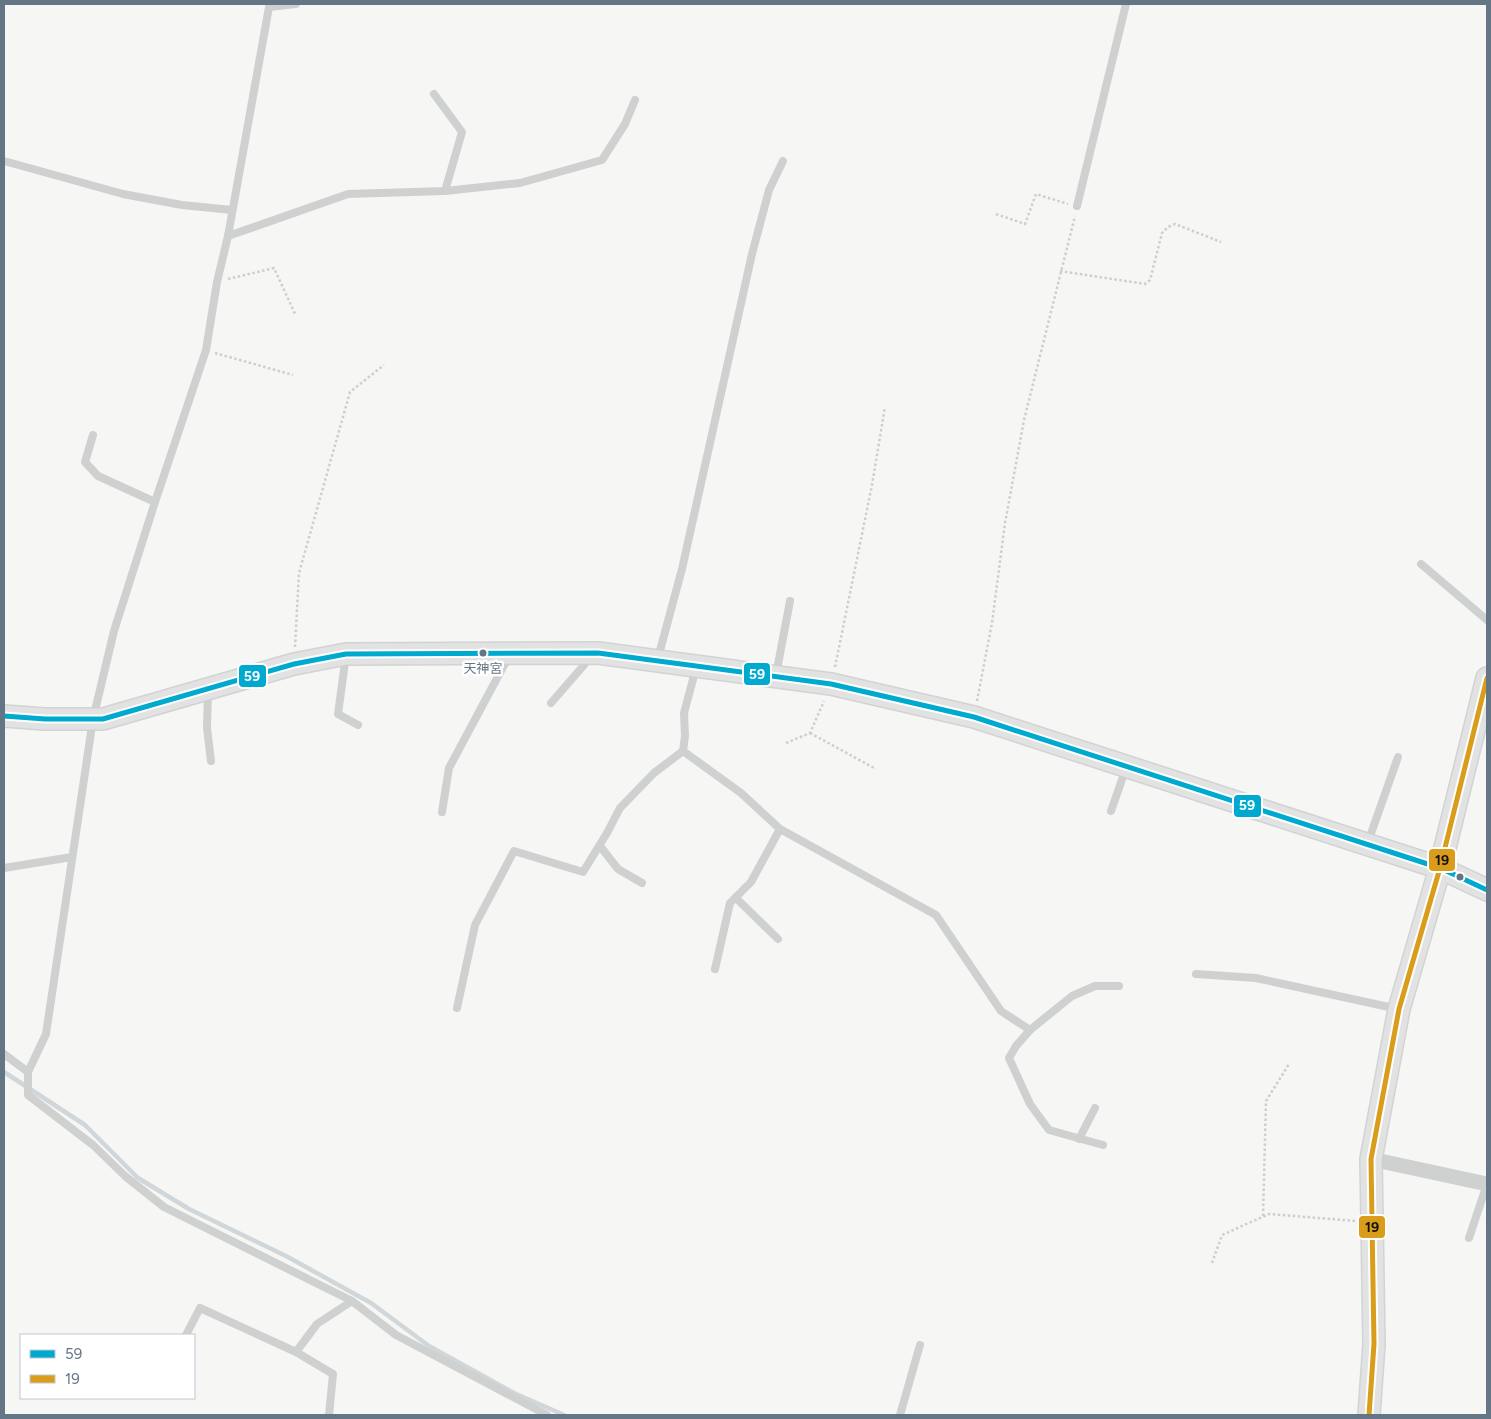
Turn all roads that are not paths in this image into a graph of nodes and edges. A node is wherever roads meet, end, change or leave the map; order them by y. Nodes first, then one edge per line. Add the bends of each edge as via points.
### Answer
1 (296, 4) edge
2 (1126, 4) edge
3 (434, 94) dead end
4 (635, 100) dead end
5 (4, 161) edge
6 (783, 161) dead end
7 (445, 191) junction
8 (1078, 206) road end
9 (232, 210) junction
10 (228, 236) junction
11 (93, 435) dead end
12 (155, 502) junction
13 (1421, 564) dead end
14 (790, 601) dead end
15 (1487, 620) edge
16 (591, 653) junction
17 (346, 654) junction
18 (510, 654) junction
19 (657, 660) junction
20 (696, 666) junction
21 (776, 676) junction
22 (1487, 678) edge
23 (208, 688) junction
24 (1485, 702) edge
25 (551, 703) dead end
26 (4, 716) edge
27 (93, 719) junction
28 (358, 725) dead end
29 (683, 751) junction
30 (1398, 757) dead end
31 (211, 761) dead end
32 (1126, 766) junction
33 (1111, 811) dead end
34 (442, 812) dead end
35 (780, 829) junction
36 (1368, 844) junction
37 (600, 846) junction
38 (72, 857) junction
39 (4, 868) edge
40 (1440, 868) junction
41 (642, 883) dead end
42 (1487, 890) edge
43 (736, 898) junction
44 (778, 939) dead end
45 (715, 969) dead end
46 (1196, 974) dead end
47 (1119, 986) dead end
48 (457, 1008) dead end
49 (1399, 1010) junction
50 (1030, 1030) junction
51 (4, 1054) edge
52 (28, 1072) junction
53 (1095, 1108) dead end
54 (1078, 1139) junction
55 (1103, 1145) dead end
56 (1371, 1159) junction
57 (1487, 1184) edge
58 (1469, 1238) dead end
59 (352, 1301) junction
60 (187, 1334) edge
61 (920, 1345) dead end
62 (296, 1352) junction
63 (329, 1415) edge
64 (547, 1415) edge
65 (900, 1415) edge
66 (1370, 1415) edge

1 - 9 lane via 269,7
2 - 8 lane
3 - 7 lane via 462,132
4 - 7 lane via 625,124 602,160 520,183
5 - 9 lane via 123,194
6 - 19 lane via 769,190 752,254 682,569
7 - 10 lane via 348,194
9 - 10 lane
10 - 12 lane via 206,350
11 - 12 lane via 85,462 98,476
12 - 27 lane via 114,631
13 - 15 lane
14 - 21 lane
16 - 18 street
16 - 19 street
16 - 25 lane
17 - 18 street
17 - 23 street via 294,664
17 - 28 lane via 338,714
18 - 34 lane via 449,768
19 - 20 street
20 - 21 street
20 - 29 lane via 684,713
21 - 32 street via 831,684 974,717
22 - 24 street
23 - 27 street via 103,719
23 - 31 lane via 207,728
24 - 40 street
26 - 27 street
27 - 38 lane
29 - 35 lane via 741,793
29 - 37 lane via 654,773 620,808
30 - 36 lane
32 - 33 lane
32 - 36 street
35 - 43 lane via 751,882
35 - 50 lane via 936,915 1001,1011
36 - 40 street
37 - 41 lane via 618,869
37 - 48 lane via 583,872 514,852 475,925
38 - 39 lane
38 - 52 lane via 46,1034
40 - 42 street
40 - 49 street
43 - 44 lane
43 - 45 lane via 730,903
46 - 49 lane via 1256,978
47 - 50 lane via 1094,986 1072,996
49 - 56 street
50 - 54 lane via 1009,1058 1030,1104 1049,1130
51 - 52 lane
52 - 59 lane via 28,1095 164,1207
53 - 54 lane
54 - 55 lane
56 - 57 street
56 - 66 street via 1374,1344
57 - 58 lane
59 - 62 lane via 317,1324
59 - 64 lane via 396,1335
60 - 62 lane via 200,1308
61 - 65 lane
62 - 63 lane via 333,1374

